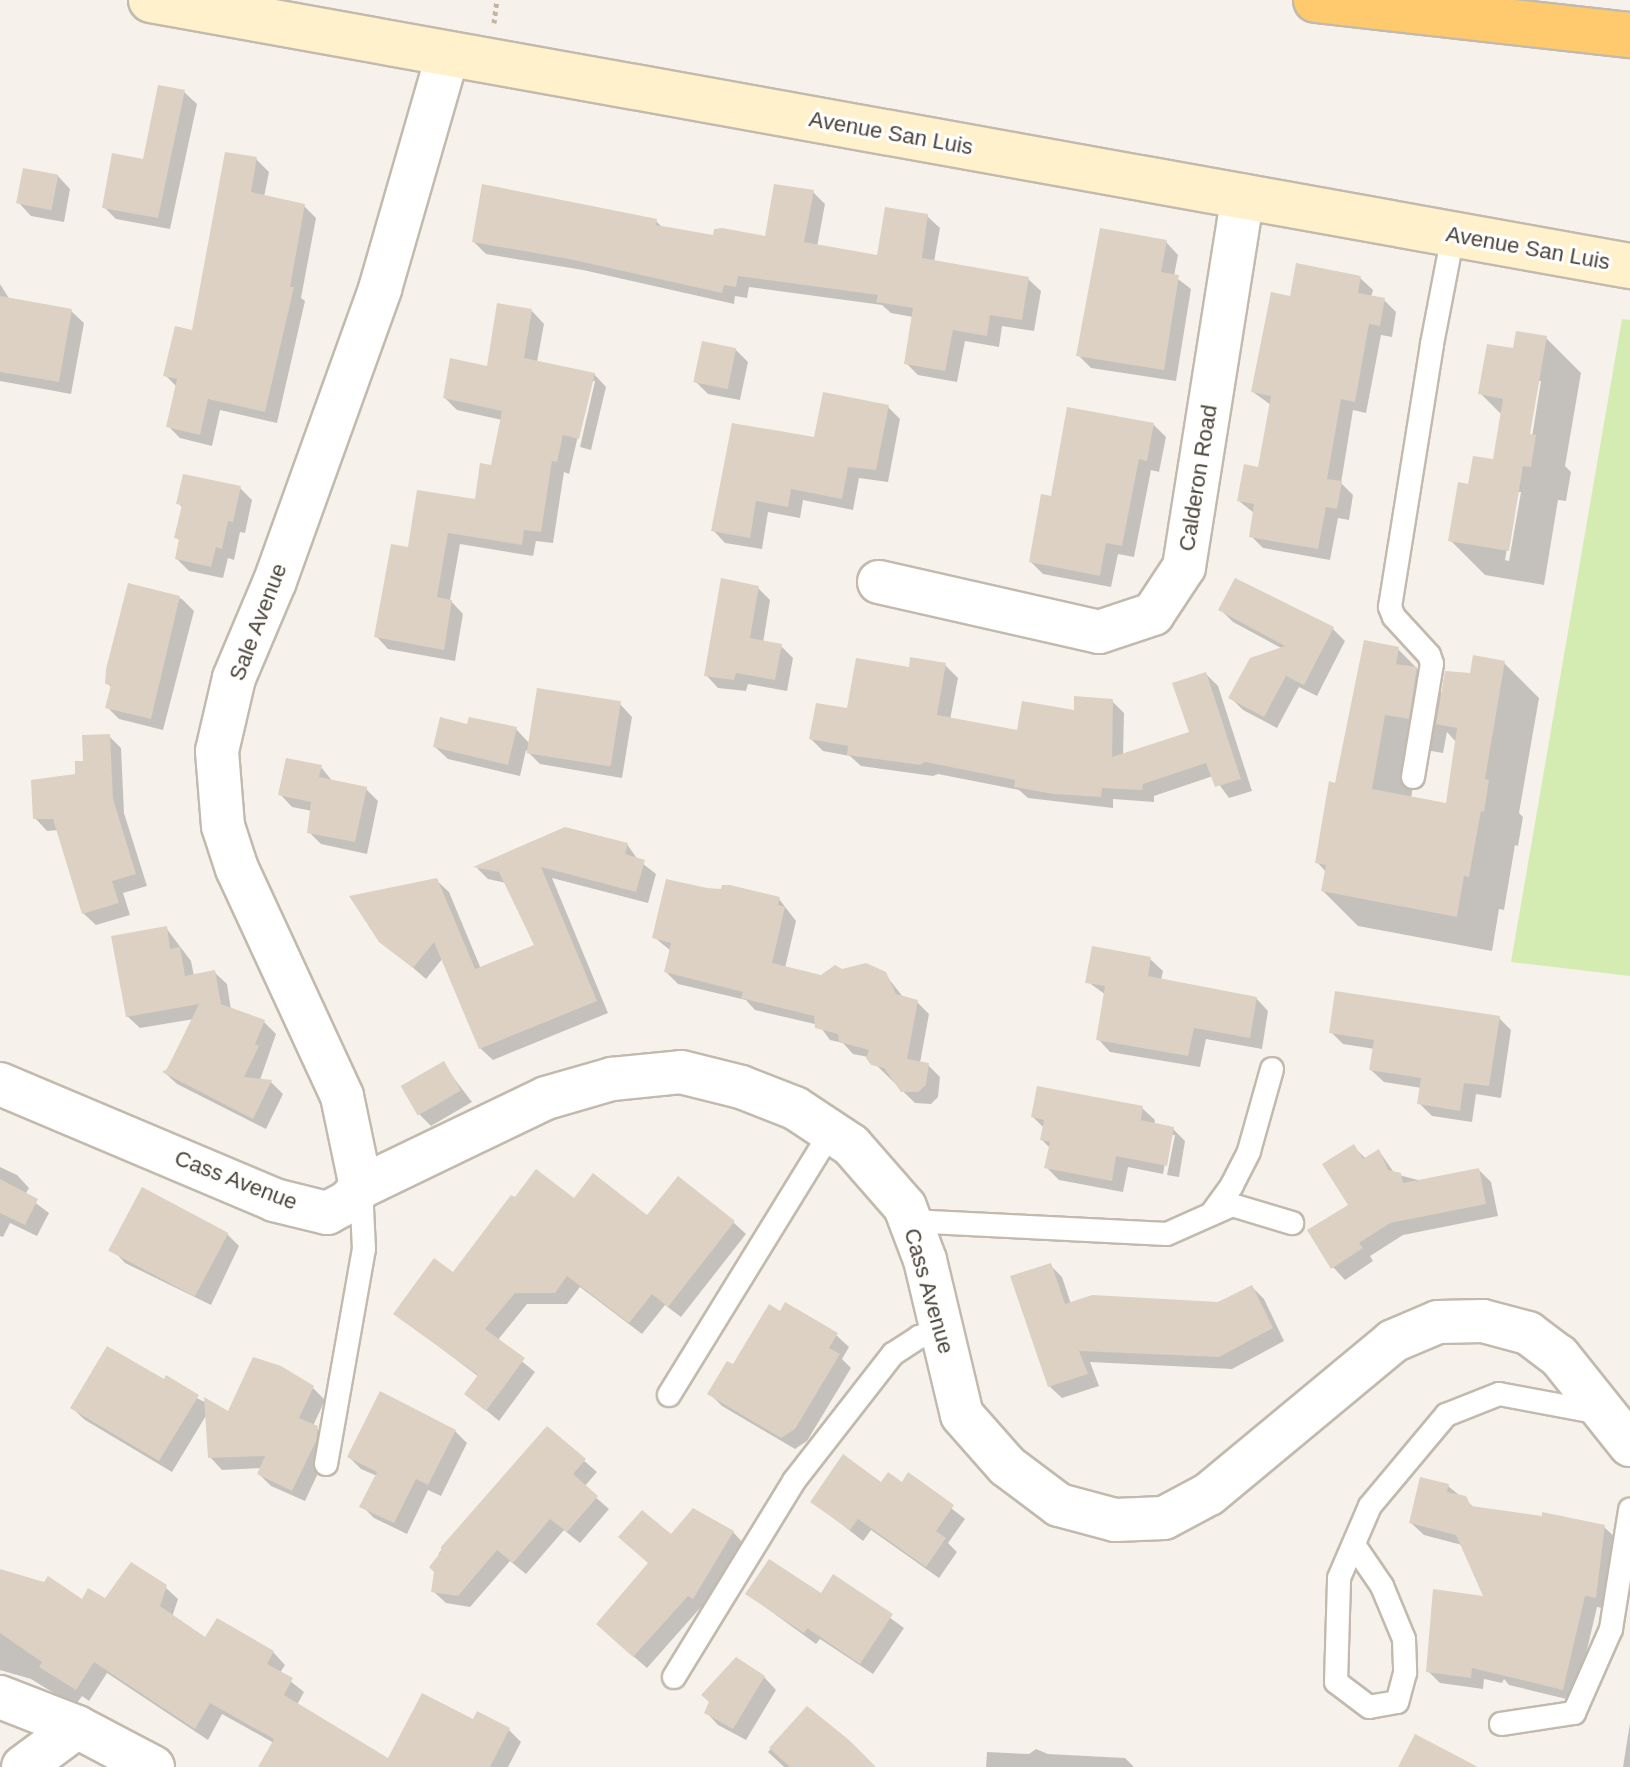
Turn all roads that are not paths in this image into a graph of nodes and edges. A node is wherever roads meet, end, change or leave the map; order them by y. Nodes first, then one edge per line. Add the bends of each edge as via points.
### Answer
1 (151, 0) edge
2 (1316, 0) edge
3 (1630, 35) edge
4 (448, 54) junction
5 (1243, 196) junction
6 (1453, 235) junction
7 (1630, 266) edge
8 (879, 582) dead end
9 (1413, 777) dead end
10 (1272, 1069) dead end
11 (0, 1084) edge
12 (831, 1132) junction
13 (361, 1187) junction
14 (1211, 1214) junction
15 (910, 1221) junction
16 (1292, 1223) dead end
17 (942, 1331) junction
18 (669, 1395) dead end
19 (1618, 1429) edge
20 (326, 1464) dead end
21 (1630, 1510) edge
22 (1354, 1545) junction
23 (674, 1677) dead end
24 (0, 1697) edge
25 (1501, 1724) dead end
26 (77, 1727) junction
27 (23, 1767) edge
28 (153, 1767) edge

1 - 4 street, Avenue San Luis
2 - 3 highway
4 - 5 street, Avenue San Luis
4 - 13 street, Sale Avenue via 380,289 275,581 234,678 217,751 223,826 237,869 342,1096
5 - 6 street, Avenue San Luis
5 - 8 street, Calderon Road via 1184,567 1153,614 1099,632
6 - 7 street, Avenue San Luis
6 - 9 lane via 1390,607 1432,664
10 - 14 lane via 1249,1151
11 - 13 street, Cass Avenue via 274,1200 327,1213 348,1202
12 - 13 street, Cass Avenue via 795,1108 681,1072 612,1079 546,1098
12 - 15 street, Cass Avenue via 851,1145 905,1207
12 - 18 lane
13 - 20 lane via 364,1249
14 - 15 lane via 1167,1234
14 - 16 lane via 1232,1205
15 - 17 street, Cass Avenue
17 - 19 street, Cass Avenue via 962,1415 1007,1466 1059,1505 1115,1520 1164,1518 1209,1494 1393,1341 1438,1322 1483,1321 1528,1333 1559,1356
17 - 23 lane via 919,1337 893,1354 794,1481
19 - 22 lane via 1499,1394 1446,1415 1370,1506
21 - 25 lane via 1611,1629 1574,1713
22 - 22 lane via 1382,1586 1404,1639 1405,1673 1397,1702 1369,1707 1336,1682 1339,1578
24 - 26 street
26 - 27 street
26 - 28 street

